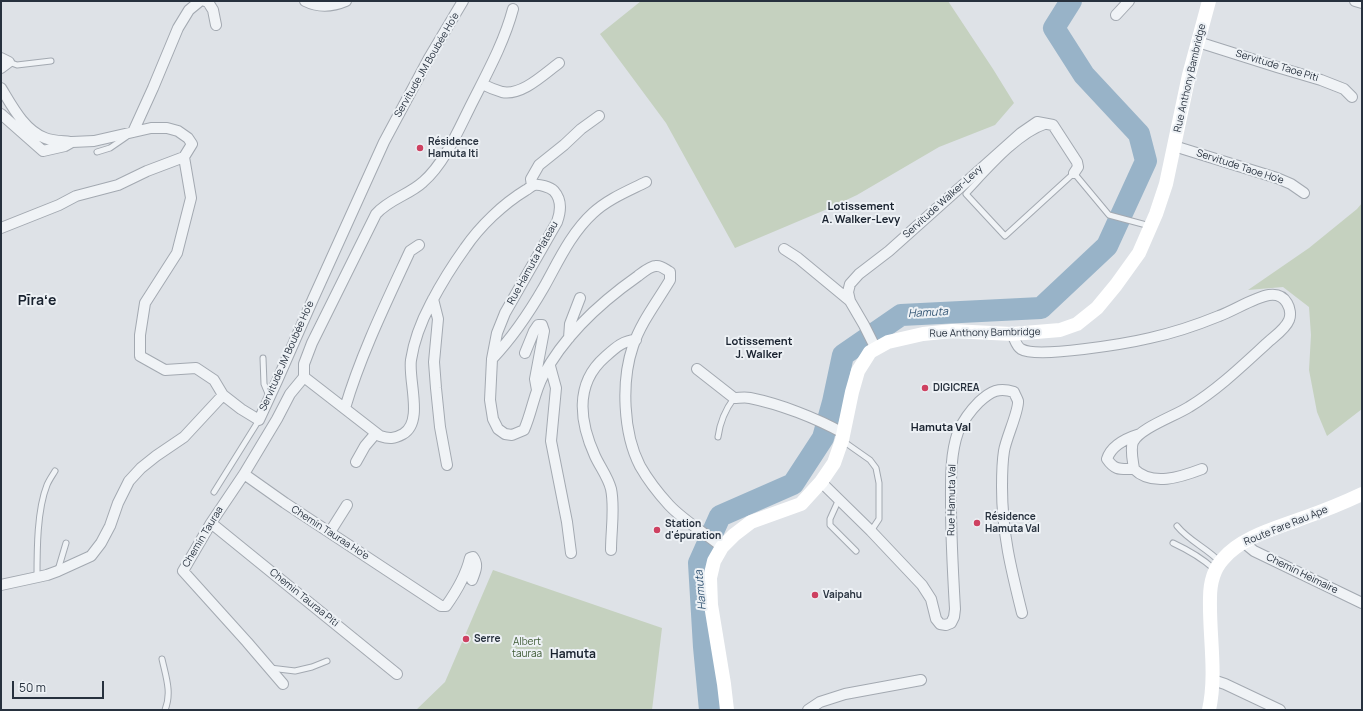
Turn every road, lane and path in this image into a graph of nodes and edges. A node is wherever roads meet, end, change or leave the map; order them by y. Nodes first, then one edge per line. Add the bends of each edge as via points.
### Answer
1 (200, 1) edge
2 (205, 1) edge
3 (305, 1) edge
4 (346, 1) edge
5 (463, 1) edge
6 (1129, 1) edge
7 (1209, 1) edge
8 (1355, 1) edge
9 (1362, 3) edge
10 (513, 9) dead end
11 (1116, 15) dead end
12 (216, 24) dead end
13 (1198, 42) junction
14 (51, 60) dead end
15 (4, 62) edge
16 (559, 63) dead end
17 (482, 84) junction
18 (1, 88) edge
19 (1352, 97) dead end
20 (1, 114) edge
21 (599, 116) dead end
22 (1050, 124) junction
23 (132, 132) junction
24 (72, 142) junction
25 (1174, 146) junction
26 (97, 152) dead end
27 (184, 156) junction
28 (1074, 173) junction
29 (646, 182) dead end
30 (532, 186) junction
31 (1304, 193) dead end
32 (1150, 226) junction
33 (1, 228) edge
34 (419, 245) dead end
35 (784, 249) dead end
36 (580, 298) dead end
37 (433, 299) junction
38 (850, 301) junction
39 (1012, 334) junction
40 (569, 338) junction
41 (636, 340) junction
42 (874, 346) junction
43 (525, 353) dead end
44 (263, 358) dead end
45 (492, 359) junction
46 (550, 366) junction
47 (697, 369) dead end
48 (304, 377) junction
49 (537, 391) junction
50 (223, 395) junction
51 (270, 397) junction
52 (734, 398) junction
53 (345, 408) junction
54 (259, 420) junction
55 (376, 433) junction
56 (841, 434) junction
57 (1140, 434) junction
58 (718, 437) dead end
59 (356, 462) dead end
60 (447, 465) dead end
61 (1202, 468) dead end
62 (1134, 469) junction
63 (55, 471) dead end
64 (244, 474) junction
65 (821, 482) junction
66 (214, 492) dead end
67 (1362, 494) edge
68 (839, 499) junction
69 (347, 505) dead end
70 (211, 523) junction
71 (1176, 526) dead end
72 (871, 531) junction
73 (330, 532) junction
74 (1243, 542) junction
75 (66, 543) dead end
76 (1173, 543) dead end
77 (719, 544) junction
78 (611, 550) dead end
79 (856, 551) dead end
80 (571, 553) dead end
81 (1218, 566) junction
82 (58, 571) junction
83 (37, 578) junction
84 (472, 580) dead end
85 (1, 585) edge
86 (461, 596) dead end
87 (450, 600) junction
88 (1362, 603) edge
89 (1022, 613) dead end
90 (162, 659) dead end
91 (327, 661) dead end
92 (269, 668) junction
93 (397, 674) dead end
94 (921, 680) dead end
95 (1213, 680) junction
96 (283, 684) dead end
97 (165, 710) edge
98 (727, 710) edge
99 (808, 710) edge
100 (1209, 710) edge
101 (1280, 710) edge

1 - 23 street via 189,10 178,28
2 - 12 street via 213,10
3 - 4 street via 326,7
5 - 51 street, Servitude JM Boubée Ho'e via 384,142
6 - 11 street
7 - 13 main road, Rue Anthony Bambridge
8 - 9 street
10 - 17 street via 508,28
13 - 19 street, Servitude Taoe Piti via 1321,80 1344,89
13 - 25 main road, Rue Anthony Bambridge
14 - 15 lane via 17,65
16 - 17 street via 523,89 512,92 503,92
17 - 48 street via 452,142 433,171 424,182 383,206 376,214 312,343 304,364
18 - 24 street via 21,119 34,133 45,138
20 - 24 street via 43,151
21 - 30 street via 539,165 531,179
22 - 28 street via 1077,162 1078,167
22 - 28 lane via 1018,142 966,194 1005,236
22 - 38 street, Servitude Walker-Levy via 1037,122 1021,133 889,251 859,274 850,284
23 - 24 street via 94,141
23 - 26 lane via 110,148
23 - 27 street via 151,128 178,131 192,144
25 - 31 street, Servitude Taoe Ho'e via 1277,178
25 - 32 main road, Rue Anthony Bambridge via 1166,184
27 - 33 street via 118,185 76,196
27 - 50 street, Servitude JM Boubée Ho'e via 191,198 177,253 145,303 140,356 165,370 196,368 214,380
28 - 32 lane via 1109,215
29 - 45 street via 609,201 593,213 560,257 505,346
30 - 37 street via 482,226 448,273
30 - 45 street, Rue Hamuta Plateau via 545,186 553,190 561,210 557,222 505,313 497,333
32 - 39 main road, Rue Anthony Bambridge via 1139,253 1116,285 1097,308 1077,324 1060,330
34 - 53 street via 410,251 374,328
35 - 38 street
36 - 40 street via 570,324
37 - 55 street via 421,323 411,360 414,416 411,426 406,432 389,439
37 - 60 street via 438,319 434,362 436,388
38 - 42 street
39 - 42 main road, Rue Anthony Bambridge via 952,331 923,334
39 - 57 street via 1022,350 1050,352 1086,348 1150,338 1220,316 1265,296 1275,295 1284,300 1290,308 1290,315 1278,334 1214,390
40 - 41 street, Rue Hamuta Plateau via 629,283 656,266 663,268 670,272 670,280 643,323
40 - 46 street, Rue Hamuta Plateau
41 - 77 street, Rue Hamuta Plateau via 628,366 626,392 631,441 640,465 670,505
41 - 78 street via 629,340 617,346 601,360 586,386 582,403 590,445 611,489
42 - 56 main road, Rue Anthony Bambridge via 858,370
43 - 49 street via 538,324 542,325 544,331 535,379
44 - 51 lane via 264,384
45 - 49 street, Rue Hamuta Plateau via 490,400 498,429 505,434 512,435 524,430
46 - 49 street, Rue Hamuta Plateau
46 - 80 street via 556,388 551,441
47 - 52 street
48 - 53 street
48 - 64 street, Chemin Tauraa via 290,394
50 - 54 street, Servitude JM Boubée Ho'e
50 - 82 street via 184,437 141,468 129,481 110,526 91,556
51 - 54 street, Servitude JM Boubée Ho'e
52 - 56 street via 748,398 794,411 820,421
52 - 58 lane via 726,409
53 - 55 street
54 - 66 lane
55 - 59 street
56 - 65 main road, Rue Anthony Bambridge via 834,463
56 - 72 lane via 876,468 879,483 879,519
57 - 62 street via 1133,442
57 - 62 street via 1115,447 1109,452 1107,459 1116,468
61 - 62 street via 1184,476 1151,479
63 - 83 lane via 47,484 42,505
64 - 70 street, Chemin Tauraa
64 - 73 street, Chemin Tauraa Ho'e
65 - 68 street, Rue Hamuta Val
65 - 77 main road, Rue Anthony Bambridge via 801,504 751,522
67 - 74 main road, Route Fare Rau Ape
68 - 72 street, Rue Hamuta Val
68 - 79 lane via 830,525
69 - 73 street
70 - 92 street, Chemin Tauraa via 183,571
70 - 93 street, Chemin Tauraa Piti
71 - 81 lane via 1183,534 1210,552
72 - 89 street, Rue Hamuta Val via 922,585 931,599 936,619 940,624 951,623 955,609 951,486 958,432 974,407 994,391 1004,389 1014,392 1018,401 1004,451 1002,506 1006,545
73 - 87 street, Chemin Tauraa Ho'e via 442,606 446,606
74 - 81 main road, Route Fare Rau Ape
74 - 88 street, Chemin Heimaire via 1254,551
75 - 82 lane
76 - 81 lane
77 - 98 main road, Rue Anthony Bambridge via 710,578 711,605
81 - 95 main road via 1211,582 1210,598
82 - 83 street
83 - 85 street
84 - 87 street via 477,561 473,556
86 - 87 street via 456,604
90 - 97 lane via 169,692
91 - 92 lane via 295,671
92 - 96 street, Chemin Tauraa
94 - 99 street via 845,694 820,702
95 - 100 main road
95 - 101 street

